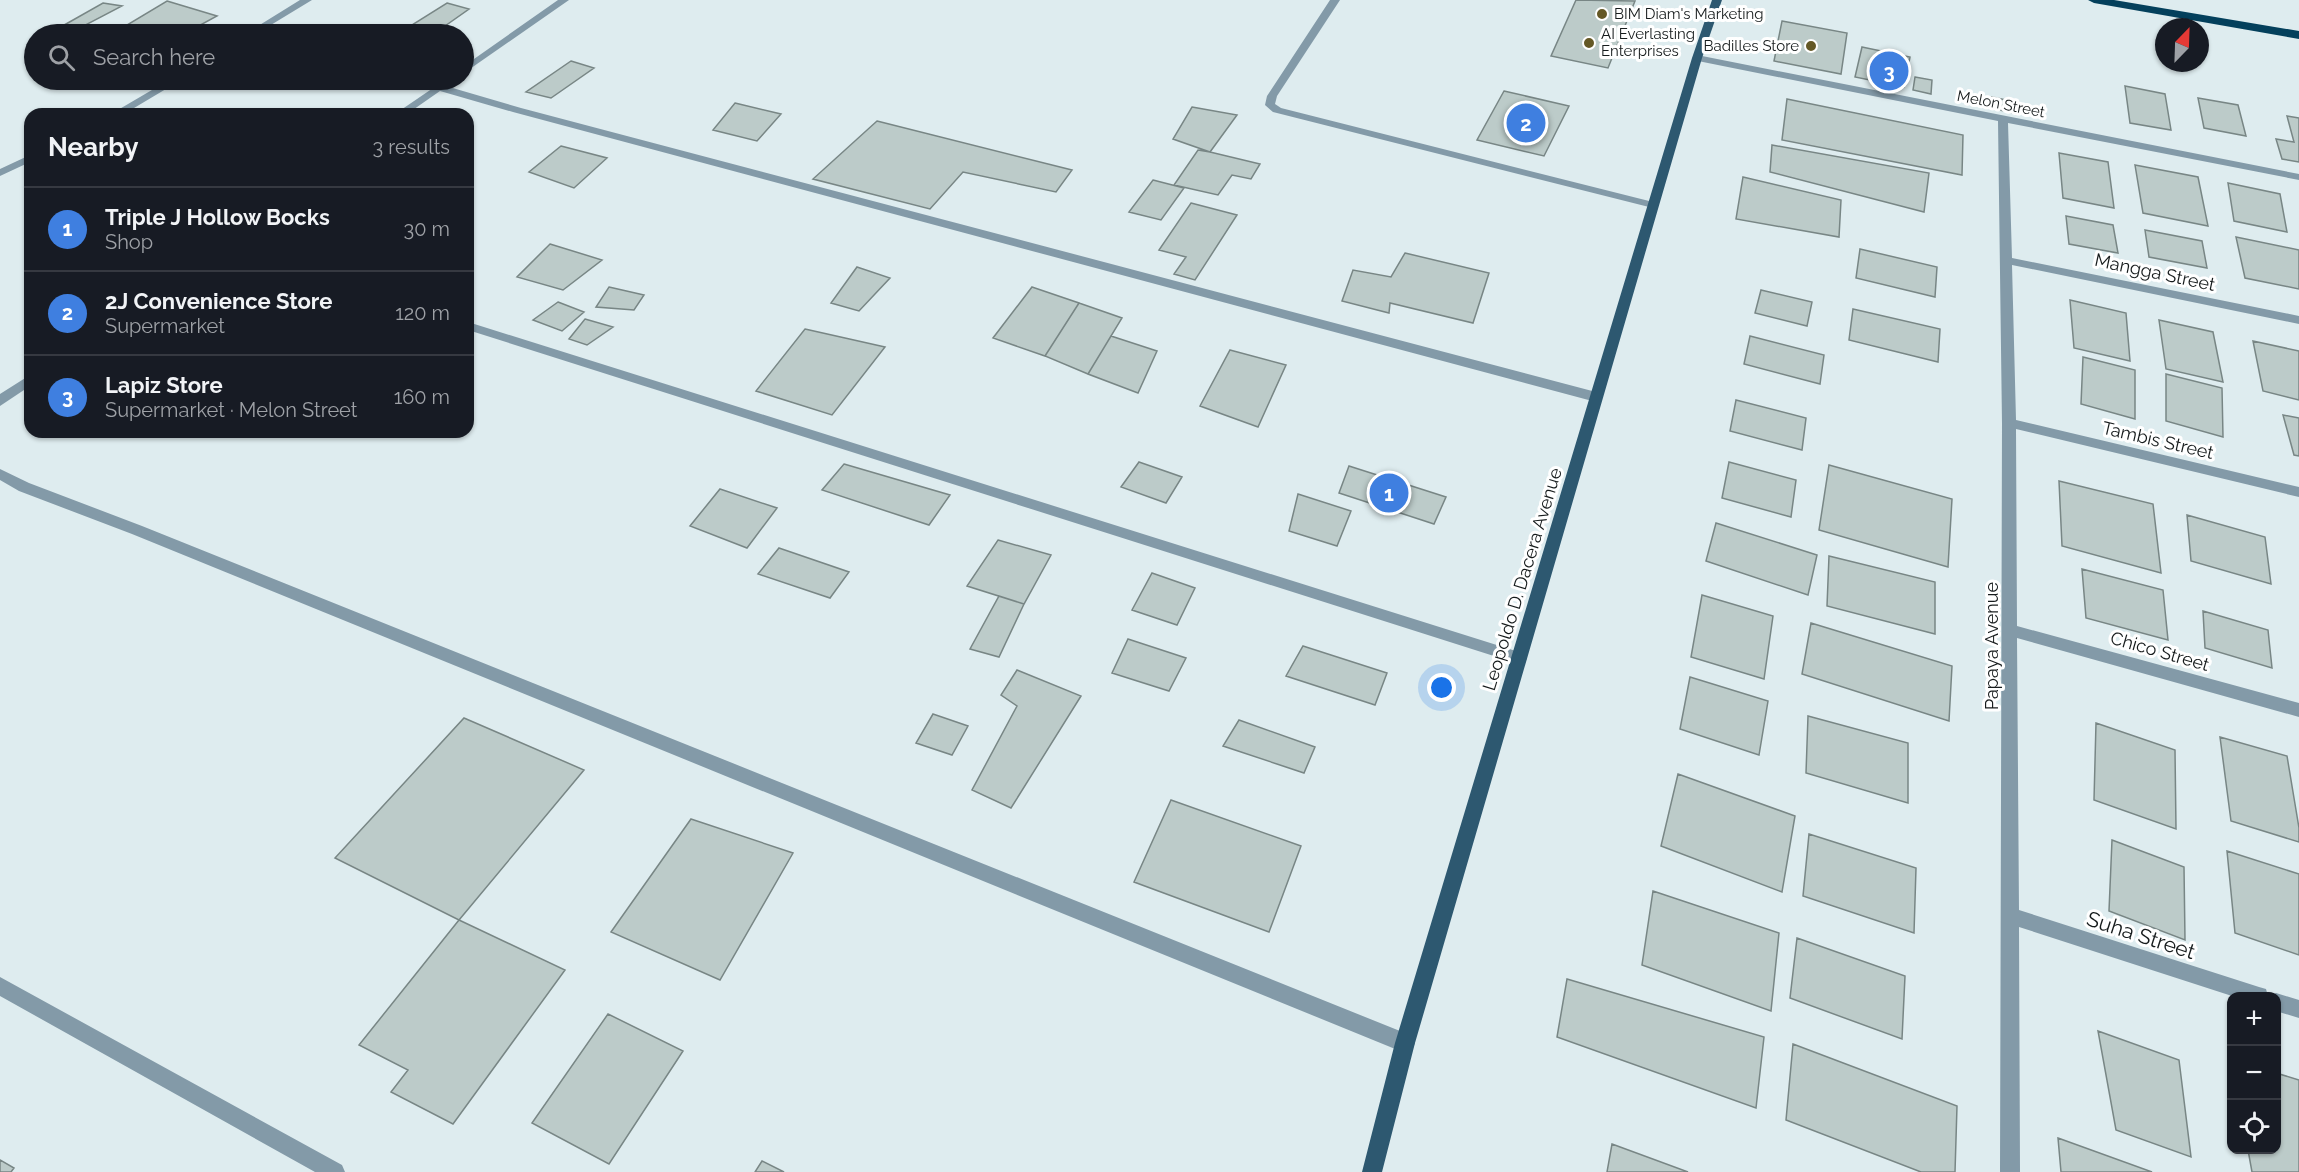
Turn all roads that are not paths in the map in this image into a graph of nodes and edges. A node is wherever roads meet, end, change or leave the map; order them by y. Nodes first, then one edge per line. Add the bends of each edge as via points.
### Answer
1 (307, 0) edge
2 (564, 0) edge
3 (1335, 0) edge
4 (1717, 0) edge
5 (2094, 0) edge
6 (267, 24) edge
7 (2299, 35) edge
8 (1697, 58) junction
9 (474, 63) edge
10 (158, 90) edge
11 (435, 90) edge
12 (449, 90) edge
13 (127, 108) edge
14 (409, 108) edge
15 (2003, 120) junction
16 (24, 161) edge
17 (0, 173) edge
18 (2299, 177) edge
19 (1653, 205) junction
20 (2005, 260) junction
21 (2299, 320) edge
22 (474, 328) edge
23 (24, 383) edge
24 (1596, 398) junction
25 (0, 401) edge
26 (2009, 423) junction
27 (0, 474) edge
28 (2299, 492) edge
29 (2010, 630) junction
30 (1519, 658) junction
31 (2299, 710) edge
32 (2009, 915) junction
33 (0, 986) edge
34 (2247, 992) edge
35 (2281, 1003) edge
36 (2299, 1010) edge
37 (1405, 1043) junction
38 (335, 1172) edge
39 (1372, 1172) edge
40 (2010, 1172) edge

1 - 6 street
2 - 9 street
3 - 19 street via 1272,96 1270,105 1277,110
4 - 8 main road, Leopoldo D. Dacera Avenue
5 - 7 highway
8 - 15 street, Melon Street
8 - 19 main road, Leopoldo D. Dacera Avenue
10 - 13 street
11 - 14 street
12 - 24 street
15 - 18 street, Melon Street
15 - 20 street, Papaya Avenue
16 - 17 street
19 - 24 main road, Leopoldo D. Dacera Avenue
20 - 21 street, Mangga Street
20 - 26 street, Papaya Avenue
22 - 30 street
23 - 25 street
24 - 30 main road, Leopoldo D. Dacera Avenue
26 - 28 street, Tambis Street
26 - 29 street, Papaya Avenue
27 - 37 street via 24,488 137,530
29 - 31 street, Chico Street
29 - 32 street, Papaya Avenue
30 - 37 main road, Leopoldo D. Dacera Avenue
32 - 34 street, Suha Street
32 - 40 street, Papaya Avenue
33 - 38 street
35 - 36 street
37 - 39 main road, Leopoldo D. Dacera Avenue

